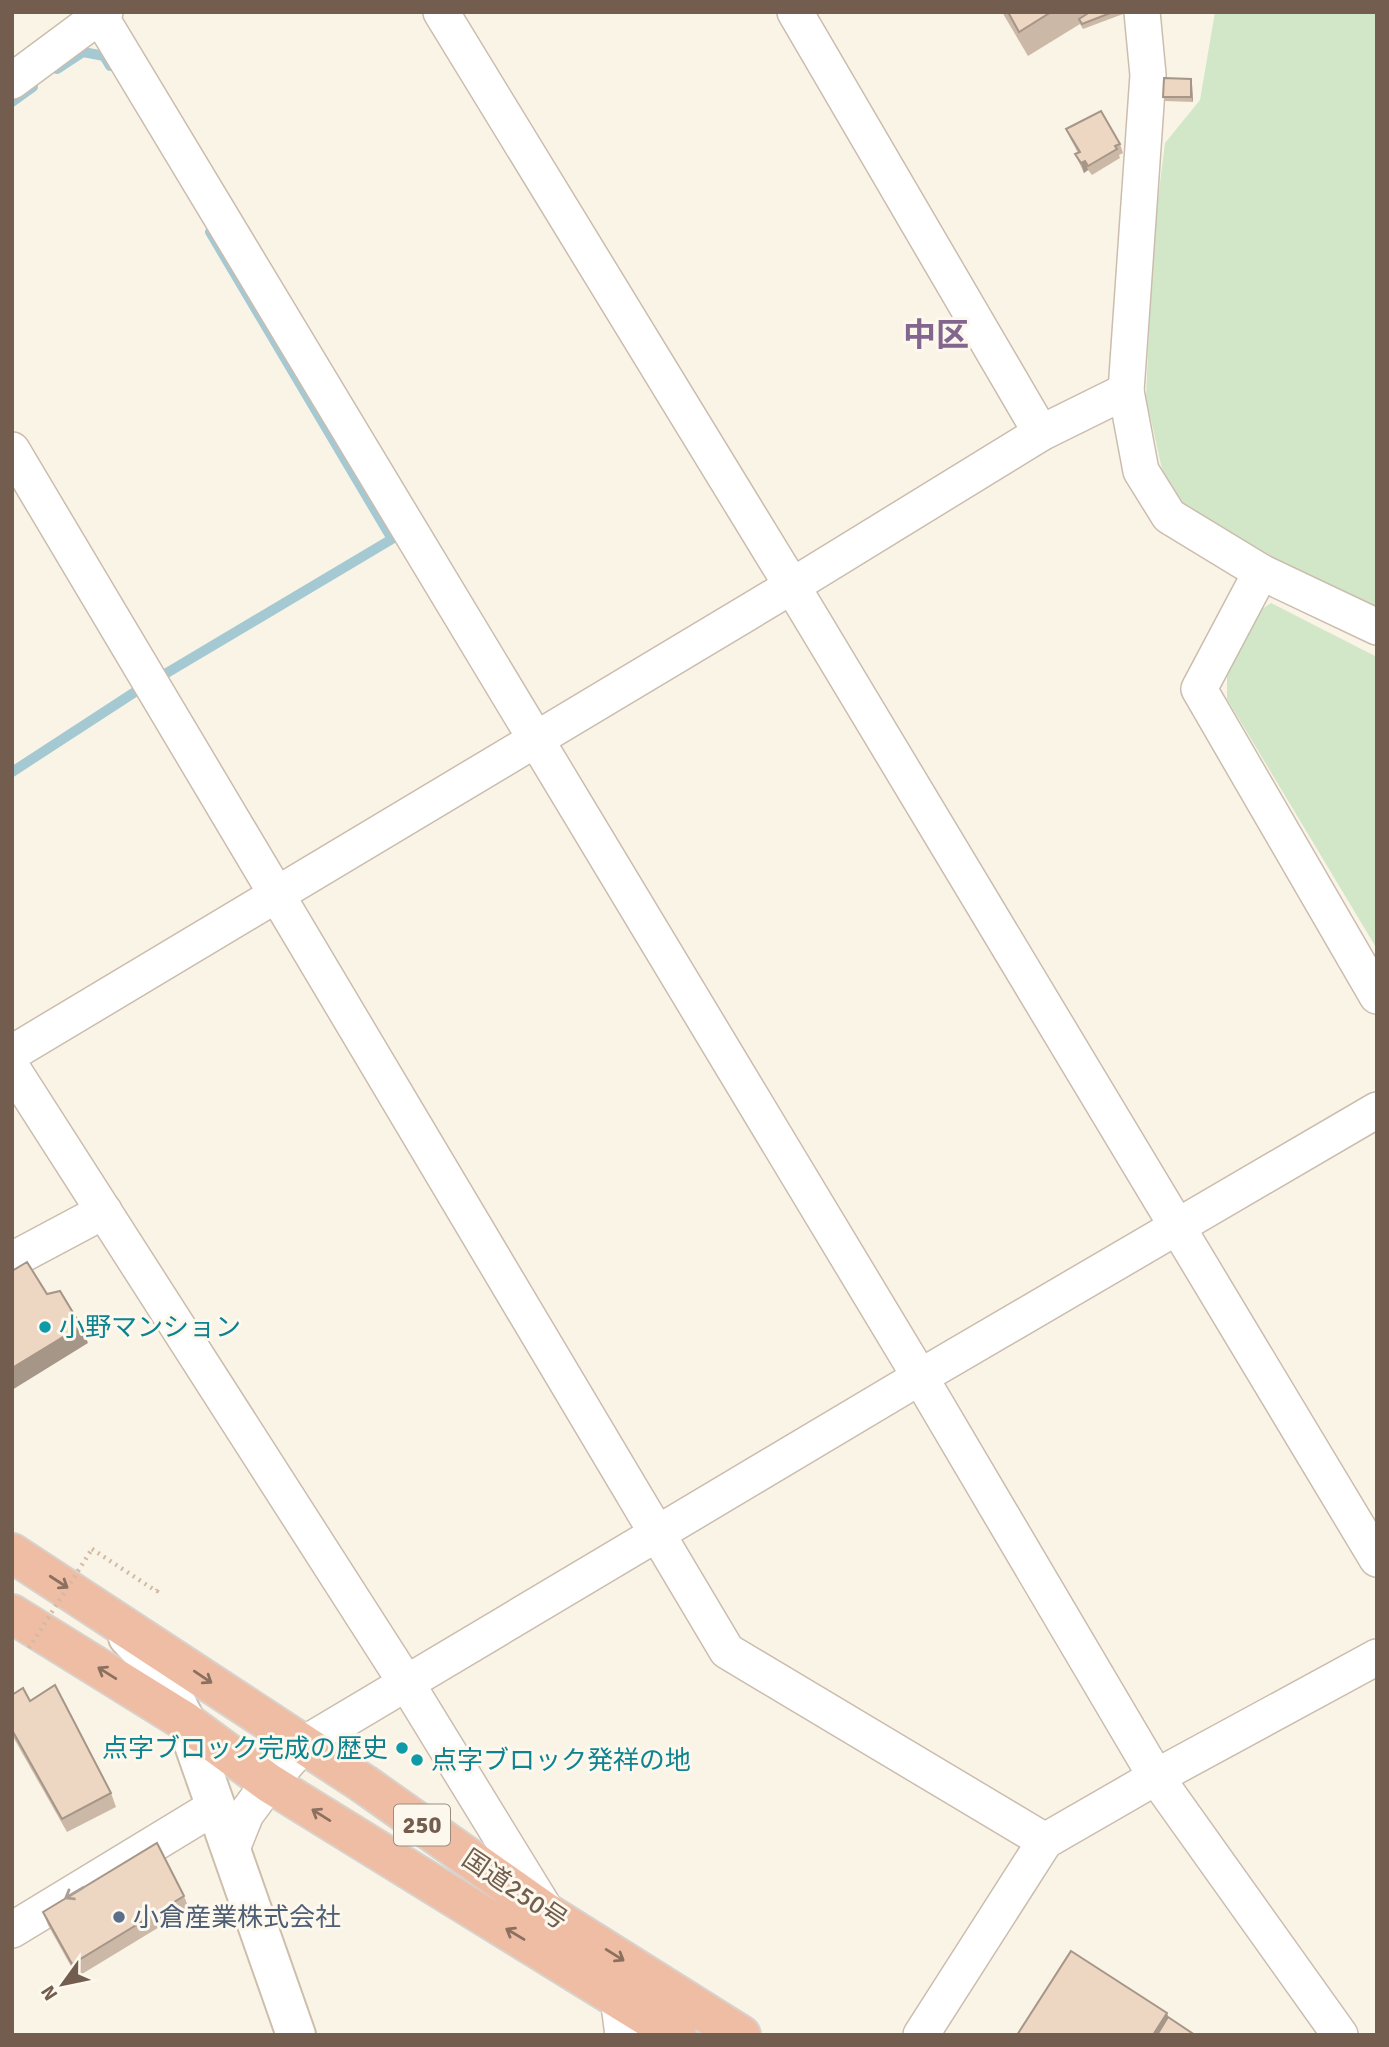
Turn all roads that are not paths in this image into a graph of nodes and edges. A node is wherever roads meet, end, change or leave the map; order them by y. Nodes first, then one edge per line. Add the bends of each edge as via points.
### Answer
1 (441, 12) edge
2 (795, 12) edge
3 (1142, 12) edge
4 (103, 14) edge
5 (14, 76) edge
6 (1126, 391) junction
7 (1041, 432) junction
8 (12, 450) edge
9 (1261, 572) junction
10 (792, 586) junction
11 (1377, 627) edge
12 (535, 739) junction
13 (277, 895) junction
14 (1377, 996) edge
15 (12, 1053) edge
16 (12, 1068) edge
17 (1377, 1110) edge
18 (104, 1211) junction
19 (1178, 1227) junction
20 (12, 1260) edge
21 (920, 1377) junction
22 (659, 1535) junction
23 (12, 1553) edge
24 (1377, 1559) edge
25 (105, 1612) junction
26 (12, 1614) edge
27 (1377, 1657) edge
28 (407, 1686) junction
29 (186, 1721) junction
30 (304, 1744) junction
31 (1156, 1777) junction
32 (269, 1783) junction
33 (216, 1806) junction
34 (1045, 1842) junction
35 (232, 1851) junction
36 (547, 1913) junction
37 (12, 1930) edge
38 (586, 1977) junction
39 (618, 1997) junction
40 (296, 2035) edge
41 (623, 2035) edge
42 (677, 2035) edge
43 (741, 2035) edge
44 (921, 2035) edge
45 (1340, 2035) edge

1 - 10 street
2 - 7 street
3 - 6 street via 1147,75
4 - 5 street
4 - 12 street
6 - 7 street
6 - 9 street via 1141,471 1169,516
7 - 10 street
8 - 13 street
9 - 11 street
9 - 14 street via 1199,689
10 - 12 street
10 - 19 street
12 - 13 street
12 - 21 street
13 - 15 street
13 - 22 street
16 - 18 street
17 - 19 street
18 - 20 street
18 - 28 street
19 - 21 street
19 - 24 street
21 - 22 street
21 - 31 street
22 - 28 street
22 - 34 street via 727,1651
23 -> 25 highway, 国道250号 / 250
25 - 29 main road via 161,1672
25 -> 30 highway, 国道250号 / 250
29 -> 26 highway, 国道250号 / 250
27 - 31 street
28 - 30 street
28 - 36 street
29 - 32 highway, 国道250号 / 250
29 - 33 main road
30 - 32 street
30 - 36 highway, 国道250号 / 250
31 - 34 street
31 - 45 street
32 - 35 street via 246,1814
38 -> 32 highway, 国道250号 / 250
33 - 35 main road
33 -> 37 street
34 - 44 street
35 - 40 main road
36 - 38 street
36 -> 43 highway, 国道250号 / 250
38 - 39 highway, 国道250号 / 250
39 - 41 street
39 - 42 highway, 国道250号 / 250

